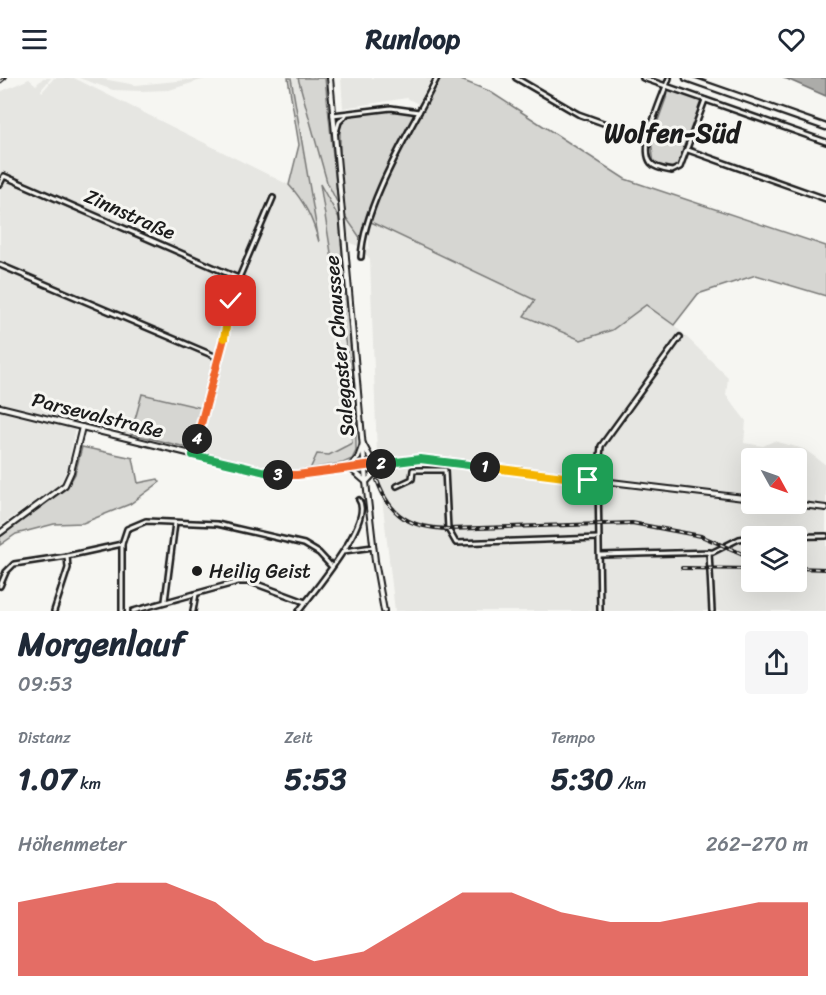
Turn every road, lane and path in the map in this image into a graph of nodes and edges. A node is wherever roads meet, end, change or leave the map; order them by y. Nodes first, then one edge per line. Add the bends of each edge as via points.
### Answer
1 (330, 78) edge
2 (437, 78) edge
3 (516, 78) edge
4 (643, 78) edge
5 (669, 78) edge
6 (686, 78) edge
7 (666, 86) junction
8 (705, 100) junction
9 (419, 112) junction
10 (348, 114) junction
11 (333, 115) junction
12 (826, 127) edge
13 (335, 133) junction
14 (648, 139) junction
15 (826, 142) edge
16 (688, 150) junction
17 (0, 184) edge
18 (273, 198) dead end
19 (826, 199) edge
20 (361, 257) dead end
21 (0, 265) edge
22 (237, 278) junction
23 (245, 281) dead end
24 (680, 337) dead end
25 (219, 358) junction
26 (0, 406) edge
27 (82, 427) junction
28 (363, 444) junction
29 (193, 455) junction
30 (385, 463) junction
31 (365, 466) junction
32 (349, 468) junction
33 (597, 481) junction
34 (366, 482) junction
35 (397, 486) dead end
36 (741, 498) edge
37 (359, 500) dead end
38 (807, 506) edge
39 (826, 508) edge
40 (175, 523) junction
41 (0, 533) edge
42 (807, 536) edge
43 (826, 536) edge
44 (599, 538) junction
45 (741, 539) edge
46 (122, 544) junction
47 (374, 547) junction
48 (342, 551) junction
49 (709, 552) junction
50 (600, 555) junction
51 (67, 556) junction
52 (332, 566) junction
53 (0, 586) edge
54 (196, 594) junction
55 (165, 602) junction
56 (305, 602) junction
57 (54, 611) edge
58 (122, 611) edge
59 (133, 611) edge
60 (193, 611) edge
61 (299, 611) edge
62 (384, 611) edge
63 (600, 611) edge
64 (712, 611) edge

1 - 11 street, Salegaster Chaussee
2 - 9 street
3 - 14 street via 578,114
4 - 7 street
5 - 7 street
6 - 12 main road
7 - 8 street
7 - 14 street
8 - 15 street
8 - 16 street
9 - 10 street via 391,108
9 - 20 street via 370,210
10 - 11 street
10 - 13 street
11 - 13 street, Salegaster Chaussee
13 - 28 street, Salegaster Chaussee
14 - 16 street via 648,160 666,170 680,167
16 - 19 street
17 - 22 street, Zinnstraße via 4,176
18 - 22 street
21 - 25 street
22 - 23 street, Zinnstraße
22 - 25 street
24 - 33 street via 602,444
25 - 29 street
26 - 27 street, Parsevalstraße
27 - 29 street, Parsevalstraße
27 - 41 street via 65,484
28 - 30 street via 372,458
28 - 31 street, Salegaster Chaussee
28 - 32 street
29 - 32 street, Parsevalstraße via 278,475
30 - 31 street, Parsevalstraße
30 - 33 street, Parsevalstraße via 420,459
30 - 34 street
31 - 32 street, Parsevalstraße
31 - 34 street, Salegaster Chaussee
32 - 34 street
33 - 36 street, Parsevalstraße
33 - 44 street
34 - 47 street, Salegaster Chaussee
35 - 44 street via 412,478 413,470 445,470 448,529 456,543
37 - 48 street via 359,524
38 - 39 street
40 - 46 street via 146,521 127,529
40 - 52 street via 217,524 299,542 314,549
40 - 55 street
42 - 43 street
44 - 50 street
45 - 49 street
46 - 51 street
46 - 58 street
47 - 48 street
47 - 62 street, Salegaster Chaussee
48 - 52 street
49 - 50 street
49 - 64 street
50 - 63 street
51 - 53 street via 14,564
51 - 57 street via 68,568
52 - 56 street
54 - 55 street
54 - 56 street via 251,582
54 - 60 street
55 - 59 street
56 - 61 street

